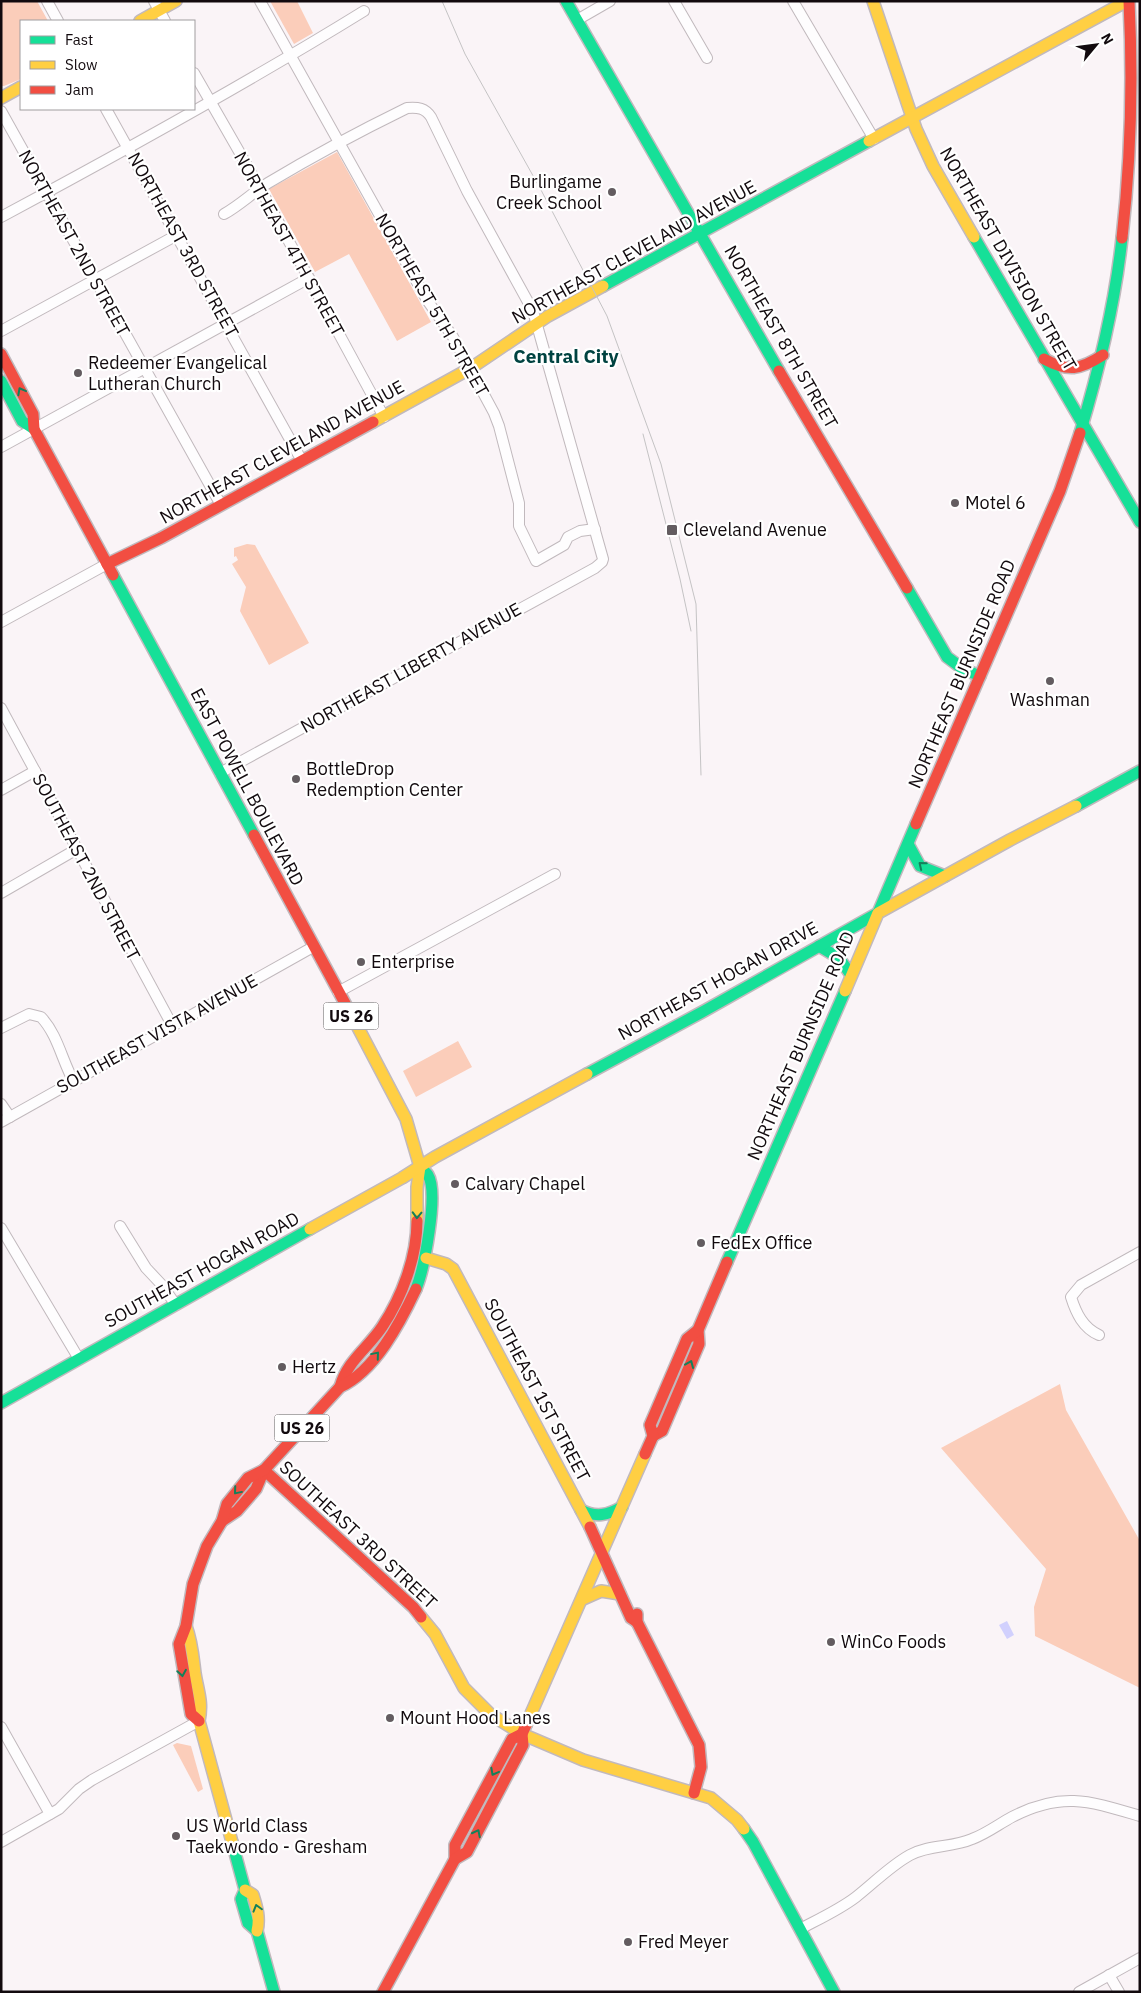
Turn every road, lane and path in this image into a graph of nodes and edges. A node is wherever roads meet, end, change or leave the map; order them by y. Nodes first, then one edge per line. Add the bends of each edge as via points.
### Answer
1 (47, 1) edge
2 (176, 1) edge
3 (260, 1) edge
4 (566, 1) edge
5 (610, 1) edge
6 (674, 1) edge
7 (793, 1) edge
8 (873, 1) edge
9 (1128, 1) edge
10 (157, 6) edge
11 (364, 11) dead end
12 (57, 20) edge
13 (141, 20) edge
14 (164, 20) edge
15 (577, 20) junction
16 (291, 56) junction
17 (707, 58) dead end
18 (195, 75) edge
19 (20, 88) edge
20 (1, 98) edge
21 (210, 102) junction
22 (107, 110) edge
23 (1, 111) edge
24 (913, 118) junction
25 (874, 139) junction
26 (339, 143) junction
27 (128, 149) junction
28 (260, 188) junction
29 (47, 192) junction
30 (224, 214) dead end
31 (1, 217) edge
32 (700, 233) junction
33 (177, 235) junction
34 (308, 278) junction
35 (95, 279) junction
36 (226, 323) junction
37 (536, 323) junction
38 (1, 331) edge
39 (1, 354) edge
40 (1103, 355) junction
41 (1044, 359) junction
42 (144, 368) junction
43 (471, 368) junction
44 (1, 381) edge
45 (384, 417) junction
46 (1083, 426) junction
47 (34, 429) junction
48 (1, 447) edge
49 (302, 461) junction
50 (220, 505) junction
51 (1140, 522) edge
52 (595, 528) junction
53 (107, 564) junction
54 (1, 622) edge
55 (980, 676) junction
56 (1, 708) edge
57 (35, 771) junction
58 (1140, 771) edge
59 (220, 773) junction
60 (1, 790) edge
61 (908, 844) junction
62 (77, 849) junction
63 (555, 874) dead end
64 (945, 876) junction
65 (1, 892) edge
66 (878, 914) junction
67 (819, 946) junction
68 (313, 947) junction
69 (851, 975) junction
70 (338, 992) junction
71 (172, 1025) junction
72 (4, 1026) edge
73 (74, 1082) junction
74 (1, 1104) edge
75 (5, 1120) edge
76 (420, 1167) junction
77 (120, 1226) dead end
78 (1, 1228) edge
79 (1140, 1252) edge
80 (426, 1258) junction
81 (399, 1296) junction
82 (410, 1303) junction
83 (176, 1305) junction
84 (698, 1330) junction
85 (1099, 1335) dead end
86 (79, 1359) junction
87 (678, 1359) junction
88 (340, 1387) junction
89 (1, 1404) edge
90 (669, 1414) junction
91 (652, 1436) junction
92 (264, 1470) junction
93 (622, 1508) junction
94 (581, 1510) junction
95 (604, 1553) junction
96 (620, 1594) junction
97 (584, 1599) junction
98 (637, 1622) junction
99 (199, 1721) junction
100 (3, 1734) edge
101 (522, 1734) junction
102 (694, 1793) junction
103 (50, 1814) junction
104 (1140, 1816) edge
105 (1, 1842) edge
106 (800, 1929) junction
107 (1140, 1958) edge
108 (1109, 1975) junction
109 (274, 1992) edge
110 (383, 1992) edge
111 (834, 1992) edge
112 (1080, 1992) edge
113 (1119, 1992) edge

1 - 12 street
2 - 10 main road
3 - 16 street, NORTHEAST 5TH STREET
4 - 15 main road, NORTHEAST 8TH STREET
5 - 15 street
6 - 17 street
7 - 25 street
8 - 24 main road, NORTHEAST DIVISION STREET
9 - 24 main road, NORTHEAST CLEVELAND AVENUE
9 - 40 main road, NORTHEAST BURNSIDE ROAD via 1134,77 1131,171 1120,272
10 - 13 main road
10 - 14 street
11 - 16 street
15 - 32 main road, NORTHEAST 8TH STREET
16 - 21 street
16 - 26 street, NORTHEAST 5TH STREET
18 - 21 street, NORTHEAST 4TH STREET
19 - 20 main road
21 - 27 street
21 - 28 street, NORTHEAST 4TH STREET
22 - 27 street, NORTHEAST 3RD STREET
23 - 29 street, NORTHEAST 2ND STREET
24 - 25 main road, NORTHEAST CLEVELAND AVENUE
24 - 41 main road, NORTHEAST DIVISION STREET via 937,174
25 - 32 main road, NORTHEAST CLEVELAND AVENUE
26 - 28 street
26 - 37 street via 407,108 425,110 533,311
26 - 43 street, NORTHEAST 5TH STREET via 427,300
27 - 29 street
27 - 33 street, NORTHEAST 3RD STREET
28 - 30 street via 240,206
28 - 34 street, NORTHEAST 4TH STREET
29 - 31 street
29 - 35 street, NORTHEAST 2ND STREET
32 - 37 main road, NORTHEAST CLEVELAND AVENUE
32 - 55 main road, NORTHEAST 8TH STREET via 942,651 952,662
33 - 35 street
33 - 36 street, NORTHEAST 3RD STREET
34 - 36 street
34 - 45 street, NORTHEAST 4TH STREET
35 - 38 street
35 - 42 street, NORTHEAST 2ND STREET
36 - 42 street
36 - 49 street, NORTHEAST 3RD STREET
37 - 43 main road, NORTHEAST CLEVELAND AVENUE
37 - 52 street
47 -> 39 main road, EAST POWELL BOULEVARD / US 26 via 33,414
40 - 41 main road via 1074,369 1060,368
40 - 46 main road, NORTHEAST BURNSIDE ROAD
41 - 46 main road, NORTHEAST DIVISION STREET
42 - 47 street
42 - 50 street, NORTHEAST 2ND STREET
43 - 45 main road, NORTHEAST CLEVELAND AVENUE
43 - 52 street, NORTHEAST 5TH STREET via 497,420 520,503 519,526 536,560 564,545 568,537
44 - 47 main road, EAST POWELL BOULEVARD / US 26 via 22,420
45 - 49 main road, NORTHEAST CLEVELAND AVENUE
46 - 51 main road, NORTHEAST DIVISION STREET
46 - 55 main road, NORTHEAST BURNSIDE ROAD via 1060,491
47 - 48 street
47 - 53 main road, EAST POWELL BOULEVARD / US 26
49 - 50 main road, NORTHEAST CLEVELAND AVENUE
50 - 53 main road, NORTHEAST CLEVELAND AVENUE
52 - 59 street, NORTHEAST LIBERTY AVENUE via 602,562
53 - 54 street
53 - 59 main road, EAST POWELL BOULEVARD / US 26
55 - 61 main road, NORTHEAST BURNSIDE ROAD
56 - 57 street, SOUTHEAST 2ND STREET
57 - 60 street
57 - 62 street, SOUTHEAST 2ND STREET
58 - 64 main road, NORTHEAST HOGAN DRIVE
59 - 68 main road, EAST POWELL BOULEVARD / US 26
64 -> 61 main road via 920,866
61 - 66 main road, NORTHEAST BURNSIDE ROAD
62 - 65 street
62 - 71 street, SOUTHEAST 2ND STREET
63 - 70 street
64 - 66 main road, NORTHEAST HOGAN DRIVE
66 - 67 main road, NORTHEAST HOGAN DRIVE
66 - 69 main road, NORTHEAST BURNSIDE ROAD
67 - 69 main road via 839,958
67 - 76 main road, NORTHEAST HOGAN DRIVE
68 - 70 main road, EAST POWELL BOULEVARD / US 26
68 - 71 street, SOUTHEAST VISTA AVENUE
69 - 84 main road, NORTHEAST BURNSIDE ROAD
70 - 76 main road, EAST POWELL BOULEVARD / US 26 via 402,1112
71 - 73 street, SOUTHEAST VISTA AVENUE
72 - 73 street via 29,1014 41,1017 52,1033
73 - 75 street, SOUTHEAST VISTA AVENUE
74 - 75 street
76 - 80 main road, EAST POWELL BOULEVARD / US 26 via 429,1176 432,1200
76 -> 81 main road, EAST POWELL BOULEVARD / US 26 via 417,1232
76 - 83 main road, SOUTHEAST HOGAN ROAD
77 - 83 street via 146,1268
78 - 86 street
79 - 85 street via 1081,1286 1071,1297 1086,1326
80 - 82 main road, EAST POWELL BOULEVARD / US 26
80 - 94 main road, SOUTHEAST 1ST STREET via 452,1269
81 - 82 main road
81 - 88 main road, EAST POWELL BOULEVARD / US 26 via 382,1327 344,1373
88 -> 82 main road, EAST POWELL BOULEVARD / US 26 via 353,1381 378,1354
83 - 86 main road, SOUTHEAST HOGAN ROAD
84 - 87 main road, NORTHEAST BURNSIDE ROAD via 687,1339
90 -> 84 main road, NORTHEAST BURNSIDE ROAD via 699,1344
86 - 89 main road, SOUTHEAST HOGAN ROAD
87 - 90 main road via 677,1377 665,1406
87 - 91 main road, NORTHEAST BURNSIDE ROAD via 650,1425
88 - 92 main road, EAST POWELL BOULEVARD / US 26
90 - 91 main road, NORTHEAST BURNSIDE ROAD via 662,1431
91 - 93 main road, NORTHEAST BURNSIDE ROAD
92 - 99 main road, EAST POWELL BOULEVARD / US 26 via 256,1489 237,1511 222,1521 207,1546 190,1597 186,1626 192,1643 202,1707
92 - 101 main road, SOUTHEAST 3RD STREET via 413,1607 435,1634 464,1688 490,1714
93 - 94 main road via 599,1517
93 - 95 main road, NORTHEAST BURNSIDE ROAD
94 - 95 main road, SOUTHEAST 1ST STREET
95 - 96 main road, SOUTHEAST 1ST STREET
95 - 97 main road, NORTHEAST BURNSIDE ROAD
95 - 98 main road, SOUTHEAST 1ST STREET via 636,1610
96 - 97 main road via 603,1590
96 - 98 main road, SOUTHEAST 1ST STREET via 630,1618
97 - 101 main road, NORTHEAST BURNSIDE ROAD
98 - 102 main road, SOUTHEAST 1ST STREET via 699,1745 701,1767
99 - 103 street via 92,1780
99 - 109 main road, EAST POWELL BOULEVARD / US 26 via 245,1890 253,1895 259,1914 257,1931
100 - 103 street
101 - 102 main road, SOUTHEAST 3RD STREET via 583,1760
101 - 110 main road, NORTHEAST BURNSIDE ROAD via 512,1740 455,1845 455,1859
102 - 106 main road via 718,1802 743,1826
103 - 105 street
104 - 106 street via 1074,1800 1031,1808 974,1839 910,1855 846,1904
106 - 111 main road
107 - 108 street
108 - 112 street
108 - 113 street

